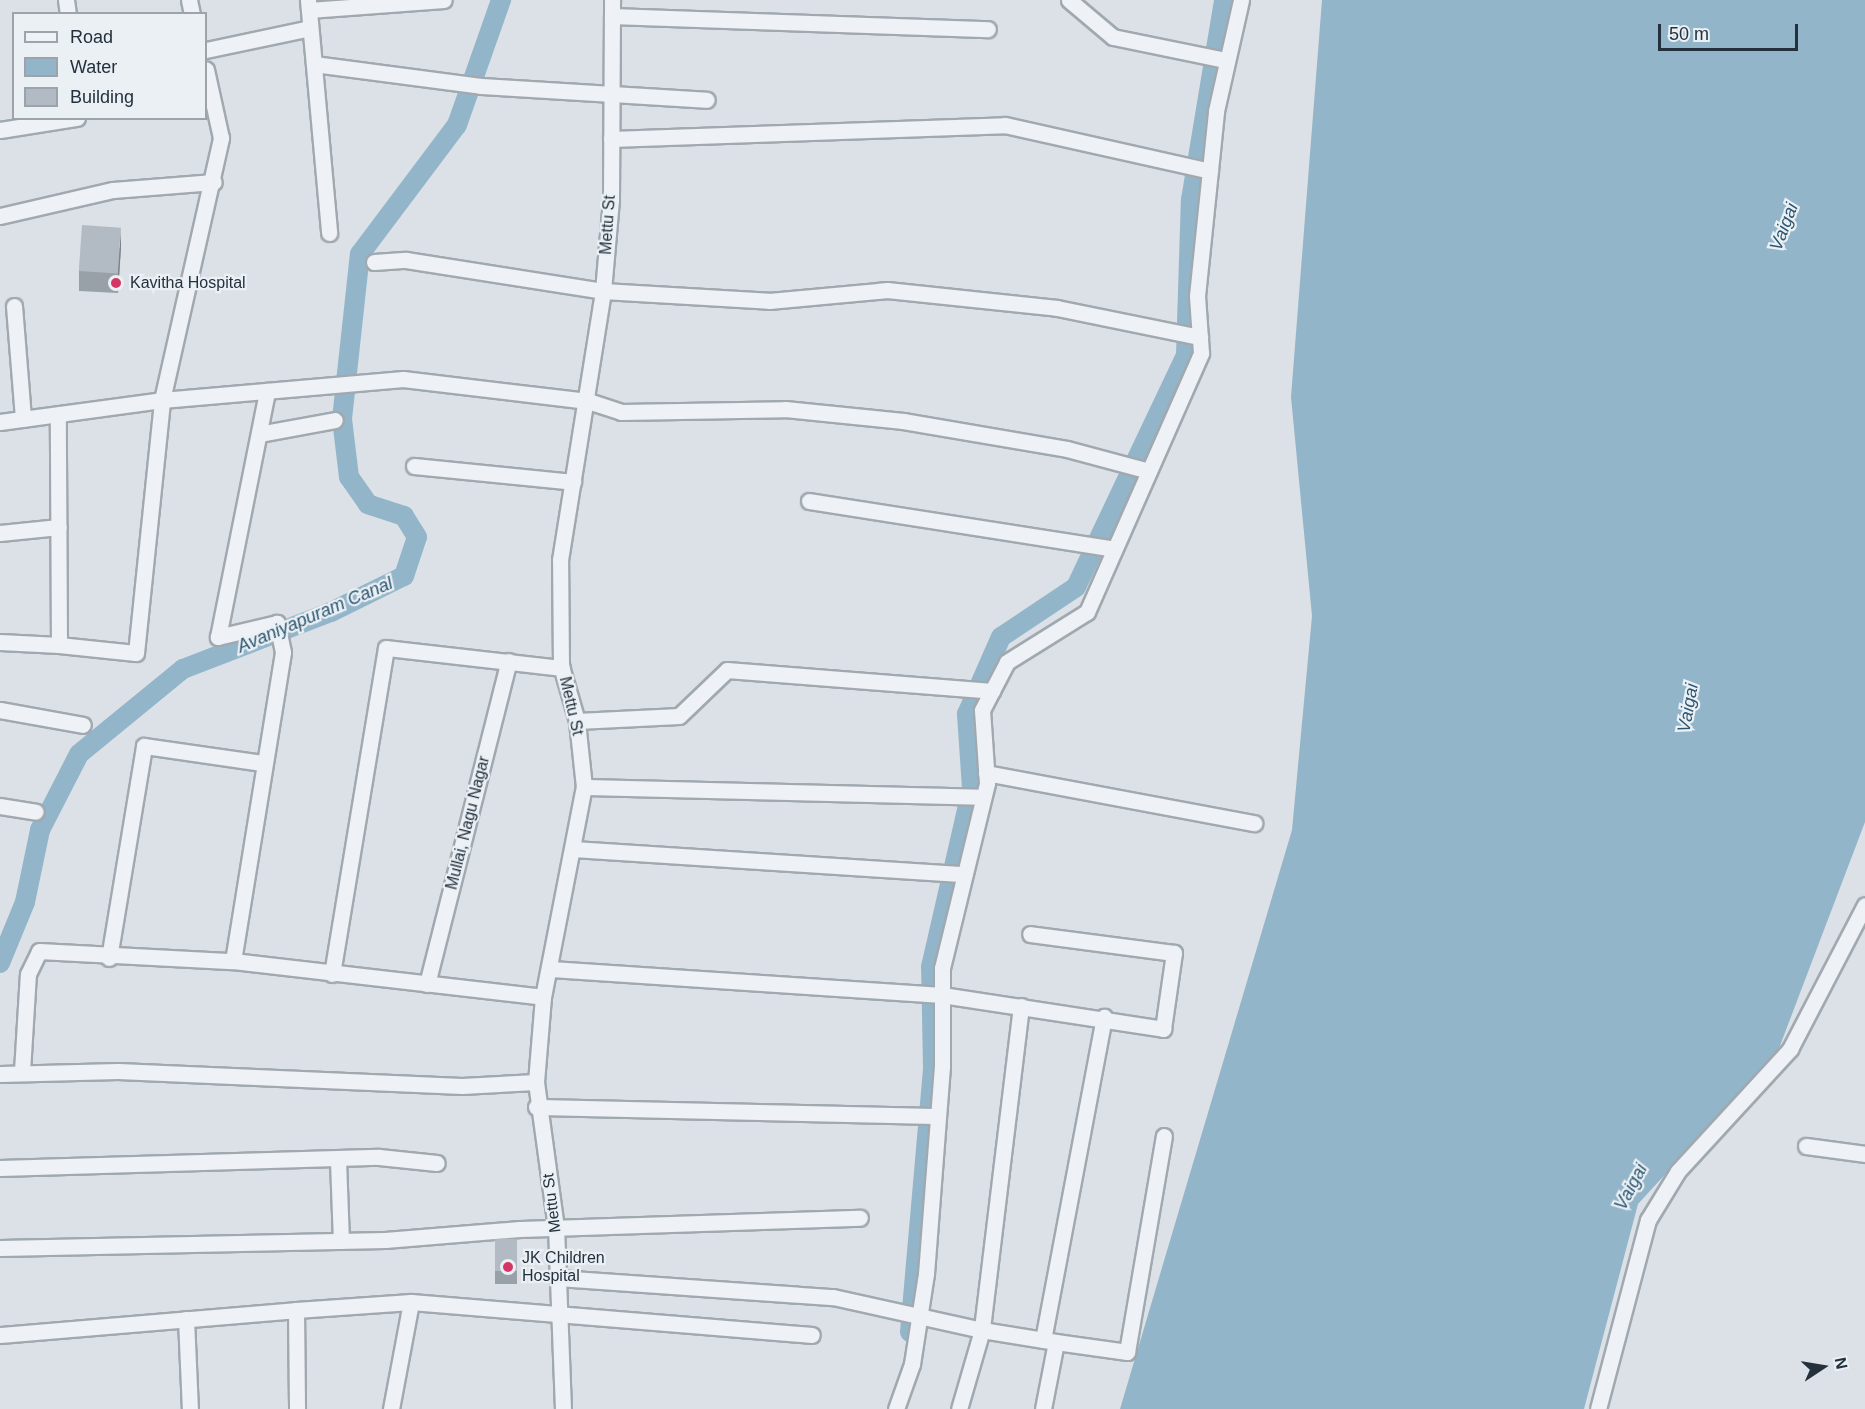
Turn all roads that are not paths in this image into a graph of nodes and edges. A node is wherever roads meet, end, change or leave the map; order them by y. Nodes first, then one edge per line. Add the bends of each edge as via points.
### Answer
1 (444, 0) edge
2 (612, 0) edge
3 (1070, 0) edge
4 (1241, 0) edge
5 (308, 5) edge
6 (612, 16) junction
7 (310, 28) junction
8 (988, 28) dead end
9 (207, 50) edge
10 (1216, 59) junction
11 (314, 64) junction
12 (207, 77) edge
13 (609, 90) junction
14 (707, 100) dead end
15 (64, 120) edge
16 (0, 130) edge
17 (611, 140) junction
18 (1207, 171) junction
19 (214, 182) junction
20 (0, 216) edge
21 (329, 233) dead end
22 (374, 262) dead end
23 (603, 291) junction
24 (14, 306) dead end
25 (1198, 337) junction
26 (267, 391) junction
27 (162, 400) junction
28 (588, 401) junction
29 (58, 416) junction
30 (23, 419) junction
31 (335, 420) dead end
32 (0, 422) edge
33 (259, 434) junction
34 (414, 466) dead end
35 (1146, 470) junction
36 (573, 482) junction
37 (809, 501) dead end
38 (59, 527) junction
39 (0, 533) edge
40 (1109, 549) junction
41 (0, 642) edge
42 (59, 645) junction
43 (509, 661) junction
44 (562, 668) junction
45 (990, 690) junction
46 (0, 710) edge
47 (577, 721) junction
48 (83, 725) dead end
49 (262, 763) junction
50 (986, 773) junction
51 (584, 787) junction
52 (981, 797) junction
53 (0, 806) edge
54 (36, 812) dead end
55 (1254, 823) dead end
56 (573, 849) junction
57 (963, 874) junction
58 (1865, 905) edge
59 (1030, 934) dead end
60 (109, 958) junction
61 (233, 961) junction
62 (550, 969) junction
63 (332, 974) junction
64 (427, 984) junction
65 (941, 995) junction
66 (543, 997) junction
67 (1021, 1006) junction
68 (1104, 1017) junction
69 (22, 1071) junction
70 (0, 1074) edge
71 (536, 1082) junction
72 (536, 1107) junction
73 (938, 1116) junction
74 (1164, 1136) dead end
75 (1806, 1146) dead end
76 (1865, 1154) edge
77 (338, 1160) junction
78 (437, 1163) dead end
79 (0, 1168) edge
80 (860, 1218) dead end
81 (556, 1228) junction
82 (341, 1241) junction
83 (0, 1248) edge
84 (558, 1278) junction
85 (411, 1302) junction
86 (296, 1310) junction
87 (559, 1312) junction
88 (914, 1312) junction
89 (186, 1319) junction
90 (982, 1330) junction
91 (0, 1335) edge
92 (812, 1335) dead end
93 (1049, 1341) junction
94 (190, 1409) edge
95 (297, 1409) edge
96 (391, 1409) edge
97 (563, 1409) edge
98 (896, 1409) edge
99 (959, 1409) edge
100 (1043, 1409) edge
101 (1598, 1409) edge

1 - 5 street
2 - 6 street, Mettu St
3 - 10 street via 1113,37
4 - 10 street
5 - 7 street
6 - 8 street
6 - 13 street, Mettu St
7 - 9 street
7 - 11 street
10 - 18 street
11 - 13 street via 481,86
11 - 21 street
12 - 19 street via 221,138
13 - 14 street via 633,97
13 - 17 street, Mettu St
15 - 16 street
17 - 18 street via 1005,125
17 - 23 street, Mettu St
18 - 25 street via 1197,296
19 - 20 street via 113,190
19 - 27 street
22 - 23 street via 406,260
23 - 25 street via 769,301 887,290 1056,308
23 - 28 street, Mettu St
24 - 30 street
25 - 35 street via 1202,353
26 - 27 street
26 - 28 street via 403,379
26 - 33 street
27 - 29 street
27 - 42 street via 136,653
28 - 35 street via 621,412 785,410 903,422 1067,449
28 - 36 street, Mettu St
29 - 30 street
29 - 38 street
30 - 32 street
31 - 33 street
33 - 49 street via 218,637 277,622 283,652
34 - 36 street
35 - 40 street
36 - 44 street, Mettu St via 560,560
37 - 40 street
38 - 39 street
38 - 42 street
40 - 45 street via 1087,612 1049,630 1007,662
41 - 42 street
43 - 44 street
43 - 63 street via 386,648
43 - 64 street, Mullai, Nagu Nagar
44 - 47 street, Mettu St
45 - 47 street via 727,670 679,716
45 - 50 street via 982,710
46 - 48 street
47 - 51 street, Mettu St
49 - 60 street via 144,746
49 - 61 street
50 - 52 street
50 - 55 street
51 - 52 street
51 - 56 street, Mettu St
52 - 57 street
53 - 54 street
56 - 57 street
56 - 62 street, Mettu St
57 - 65 street via 942,968
58 - 101 street via 1790,1049 1678,1171 1648,1220
59 - 68 street via 1174,953 1163,1029
60 - 61 street
60 - 69 street via 39,951 28,974
61 - 63 street
62 - 65 street
62 - 66 street, Mettu St
63 - 64 street
64 - 66 street
65 - 67 street
65 - 73 street
66 - 71 street, Mettu St
67 - 68 street
67 - 90 street
68 - 93 street
69 - 70 street
69 - 71 street via 462,1086
71 - 72 street, Mettu St
72 - 73 street
72 - 81 street, Mettu St
73 - 88 street
74 - 93 street via 1127,1352
75 - 76 street
77 - 78 street via 379,1157
77 - 79 street
77 - 82 street
80 - 81 street
81 - 82 street
81 - 84 street, Mettu St
82 - 83 street
84 - 87 street, Mettu St
84 - 88 street via 833,1297
85 - 86 street
85 - 87 street
85 - 96 street
86 - 89 street
86 - 95 street
87 - 92 street
87 - 97 street, Mettu St
88 - 90 street
88 - 98 street via 912,1364
89 - 91 street
89 - 94 street
90 - 93 street
90 - 99 street
93 - 100 street

